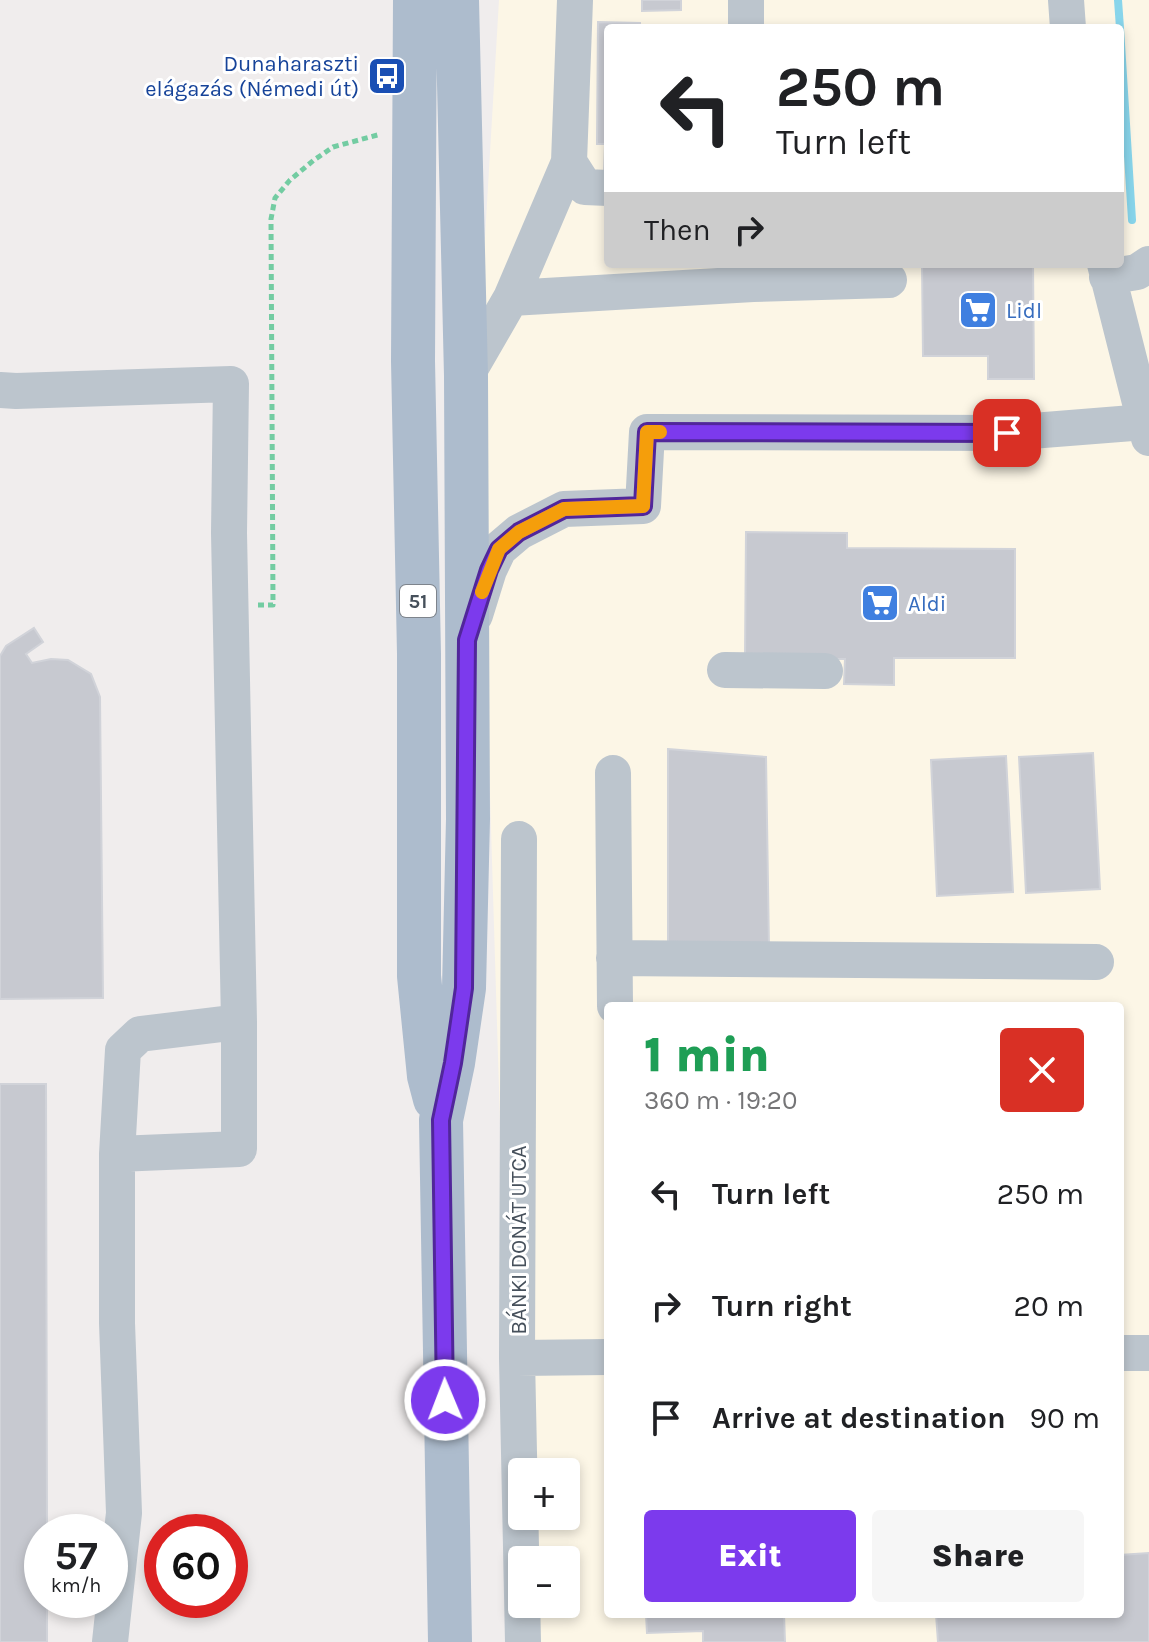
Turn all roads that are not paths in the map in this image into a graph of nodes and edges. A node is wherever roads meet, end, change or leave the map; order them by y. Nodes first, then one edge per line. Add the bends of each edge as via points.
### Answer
1 (415, 0) edge
2 (575, 0) edge
3 (746, 0) edge
4 (1066, 0) edge
5 (462, 10) edge
6 (746, 24) edge
7 (1068, 24) edge
8 (569, 162) junction
9 (604, 188) edge
10 (1149, 264) edge
11 (1106, 271) edge
12 (889, 280) dead end
13 (511, 298) junction
14 (466, 376) junction
15 (0, 390) edge
16 (1147, 430) edge
17 (467, 640) junction
18 (725, 670) dead end
19 (825, 671) dead end
20 (613, 773) dead end
21 (519, 839) dead end
22 (614, 958) junction
23 (1096, 962) dead end
24 (615, 1002) edge
25 (239, 1022) junction
26 (441, 1120) junction
27 (117, 1154) junction
28 (1124, 1353) edge
29 (1149, 1353) edge
30 (604, 1357) edge
31 (517, 1358) junction
32 (110, 1642) edge
33 (450, 1642) edge
34 (523, 1642) edge

1 - 26 main road, 51 via 419,976 429,1076
2 - 8 street
3 - 6 street
4 - 7 street
5 - 14 main road, 51
8 - 9 street via 585,187
8 - 13 street
10 - 11 street via 1137,272
11 - 16 street
12 - 13 street
13 - 14 street
14 - 17 main road, 51
15 - 25 street via 231,384
16 - 17 street via 647,432 643,506 564,509 519,532 499,549
17 - 26 main road, 51 via 464,988
18 - 19 street
20 - 22 street
21 - 31 street, BÁNKI DONÁT UTCA
22 - 23 street
22 - 24 street
25 - 27 street via 140,1034 123,1050
25 - 27 street via 239,1149
26 - 33 main road, 51
27 - 32 street via 124,1513
28 - 29 street
30 - 31 street
31 - 34 street, BÁNKI DONÁT UTCA

